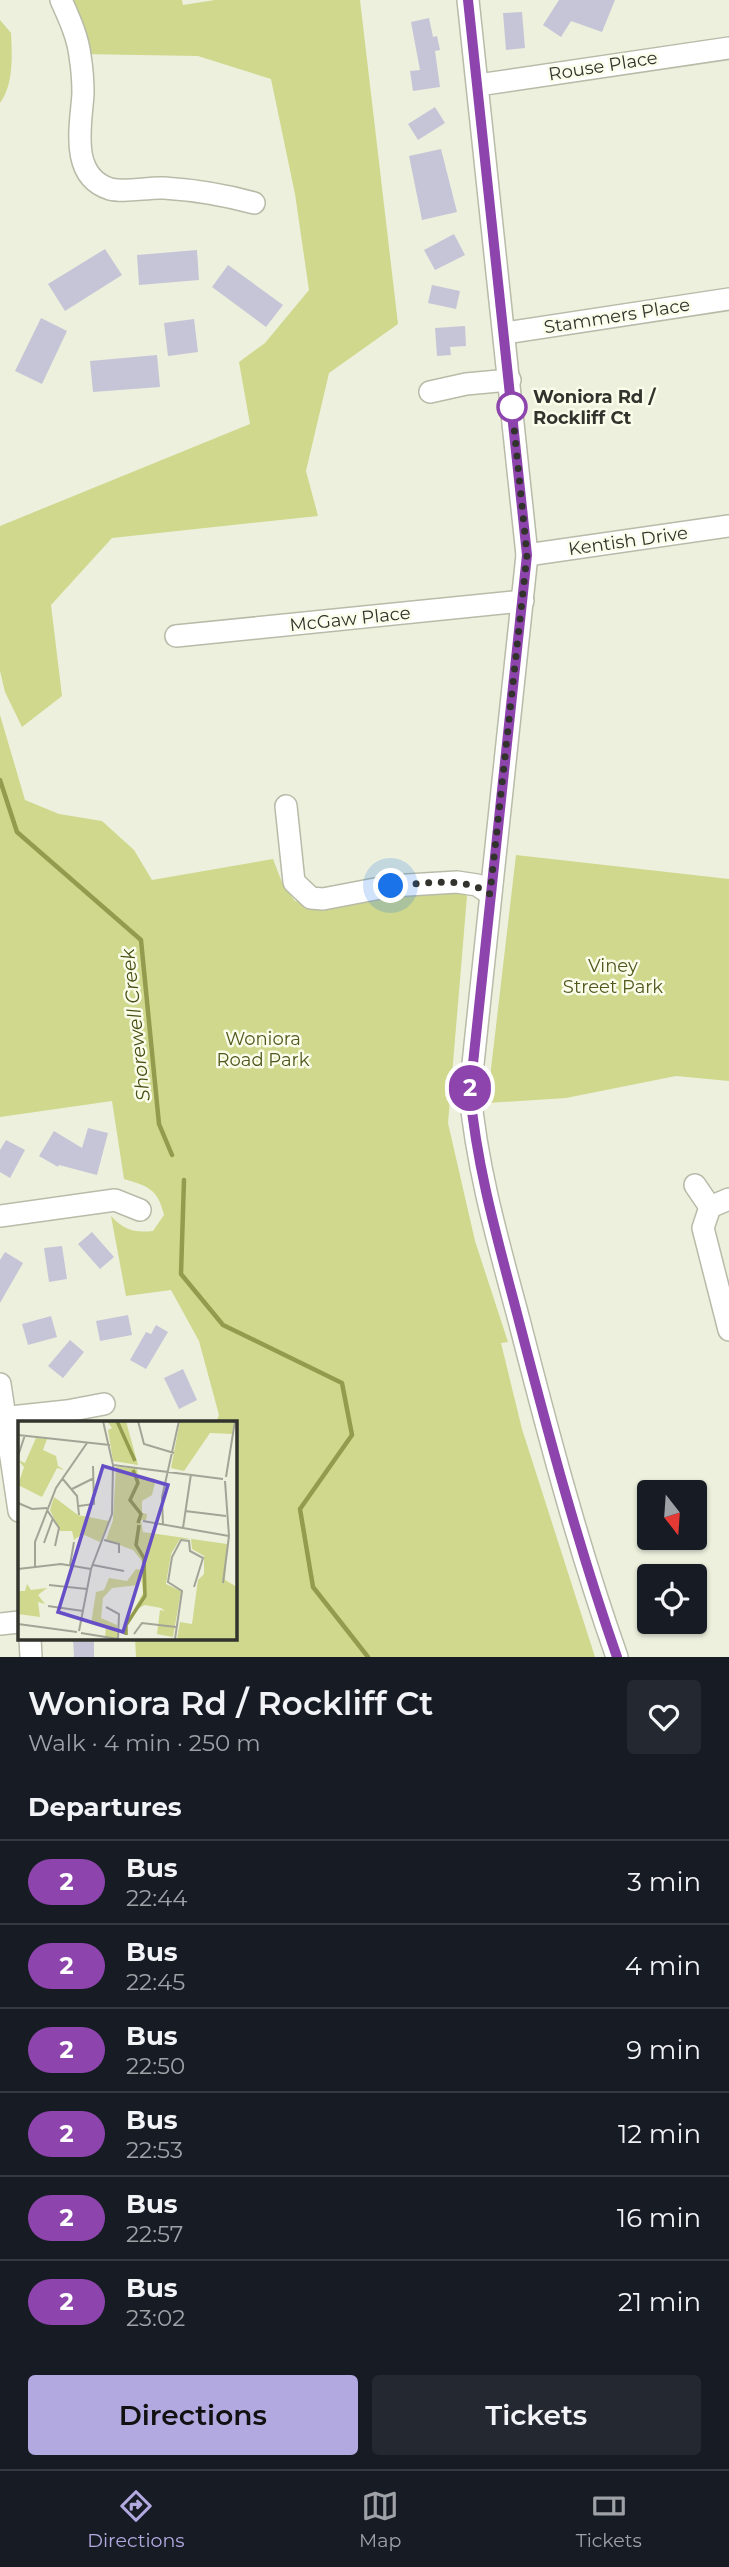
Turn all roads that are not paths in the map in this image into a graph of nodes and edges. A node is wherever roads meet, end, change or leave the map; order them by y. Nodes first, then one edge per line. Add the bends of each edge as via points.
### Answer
1 (61, 0) edge
2 (468, 0) edge
3 (729, 48) edge
4 (478, 85) junction
5 (254, 202) dead end
6 (729, 299) edge
7 (505, 333) junction
8 (510, 380) junction
9 (430, 392) dead end
10 (729, 526) edge
11 (527, 555) junction
12 (523, 601) junction
13 (176, 636) dead end
14 (286, 806) dead end
15 (490, 894) junction
16 (695, 1185) dead end
17 (720, 1203) edge
18 (140, 1210) dead end
19 (0, 1216) edge
20 (729, 1330) edge
21 (0, 1384) edge
22 (104, 1404) dead end
23 (3, 1418) edge
24 (18, 1505) edge
25 (18, 1622) edge
26 (0, 1624) edge
27 (617, 1657) edge

1 - 5 street via 80,54 79,143 91,178 110,188 163,188
2 - 4 street
3 - 4 street, Rouse Place
4 - 7 street
6 - 7 street, Stammers Place
7 - 8 street
8 - 9 street
8 - 11 street
10 - 11 street, Kentish Drive
11 - 12 street
12 - 13 street, McGaw Place
12 - 15 street
14 - 15 street via 294,882 311,898 457,882 477,885
15 - 27 street via 470,1092 472,1122 547,1431
16 - 17 street
17 - 20 street via 703,1228
18 - 19 street via 115,1200
21 - 23 street
22 - 23 street
23 - 24 street
25 - 26 street

